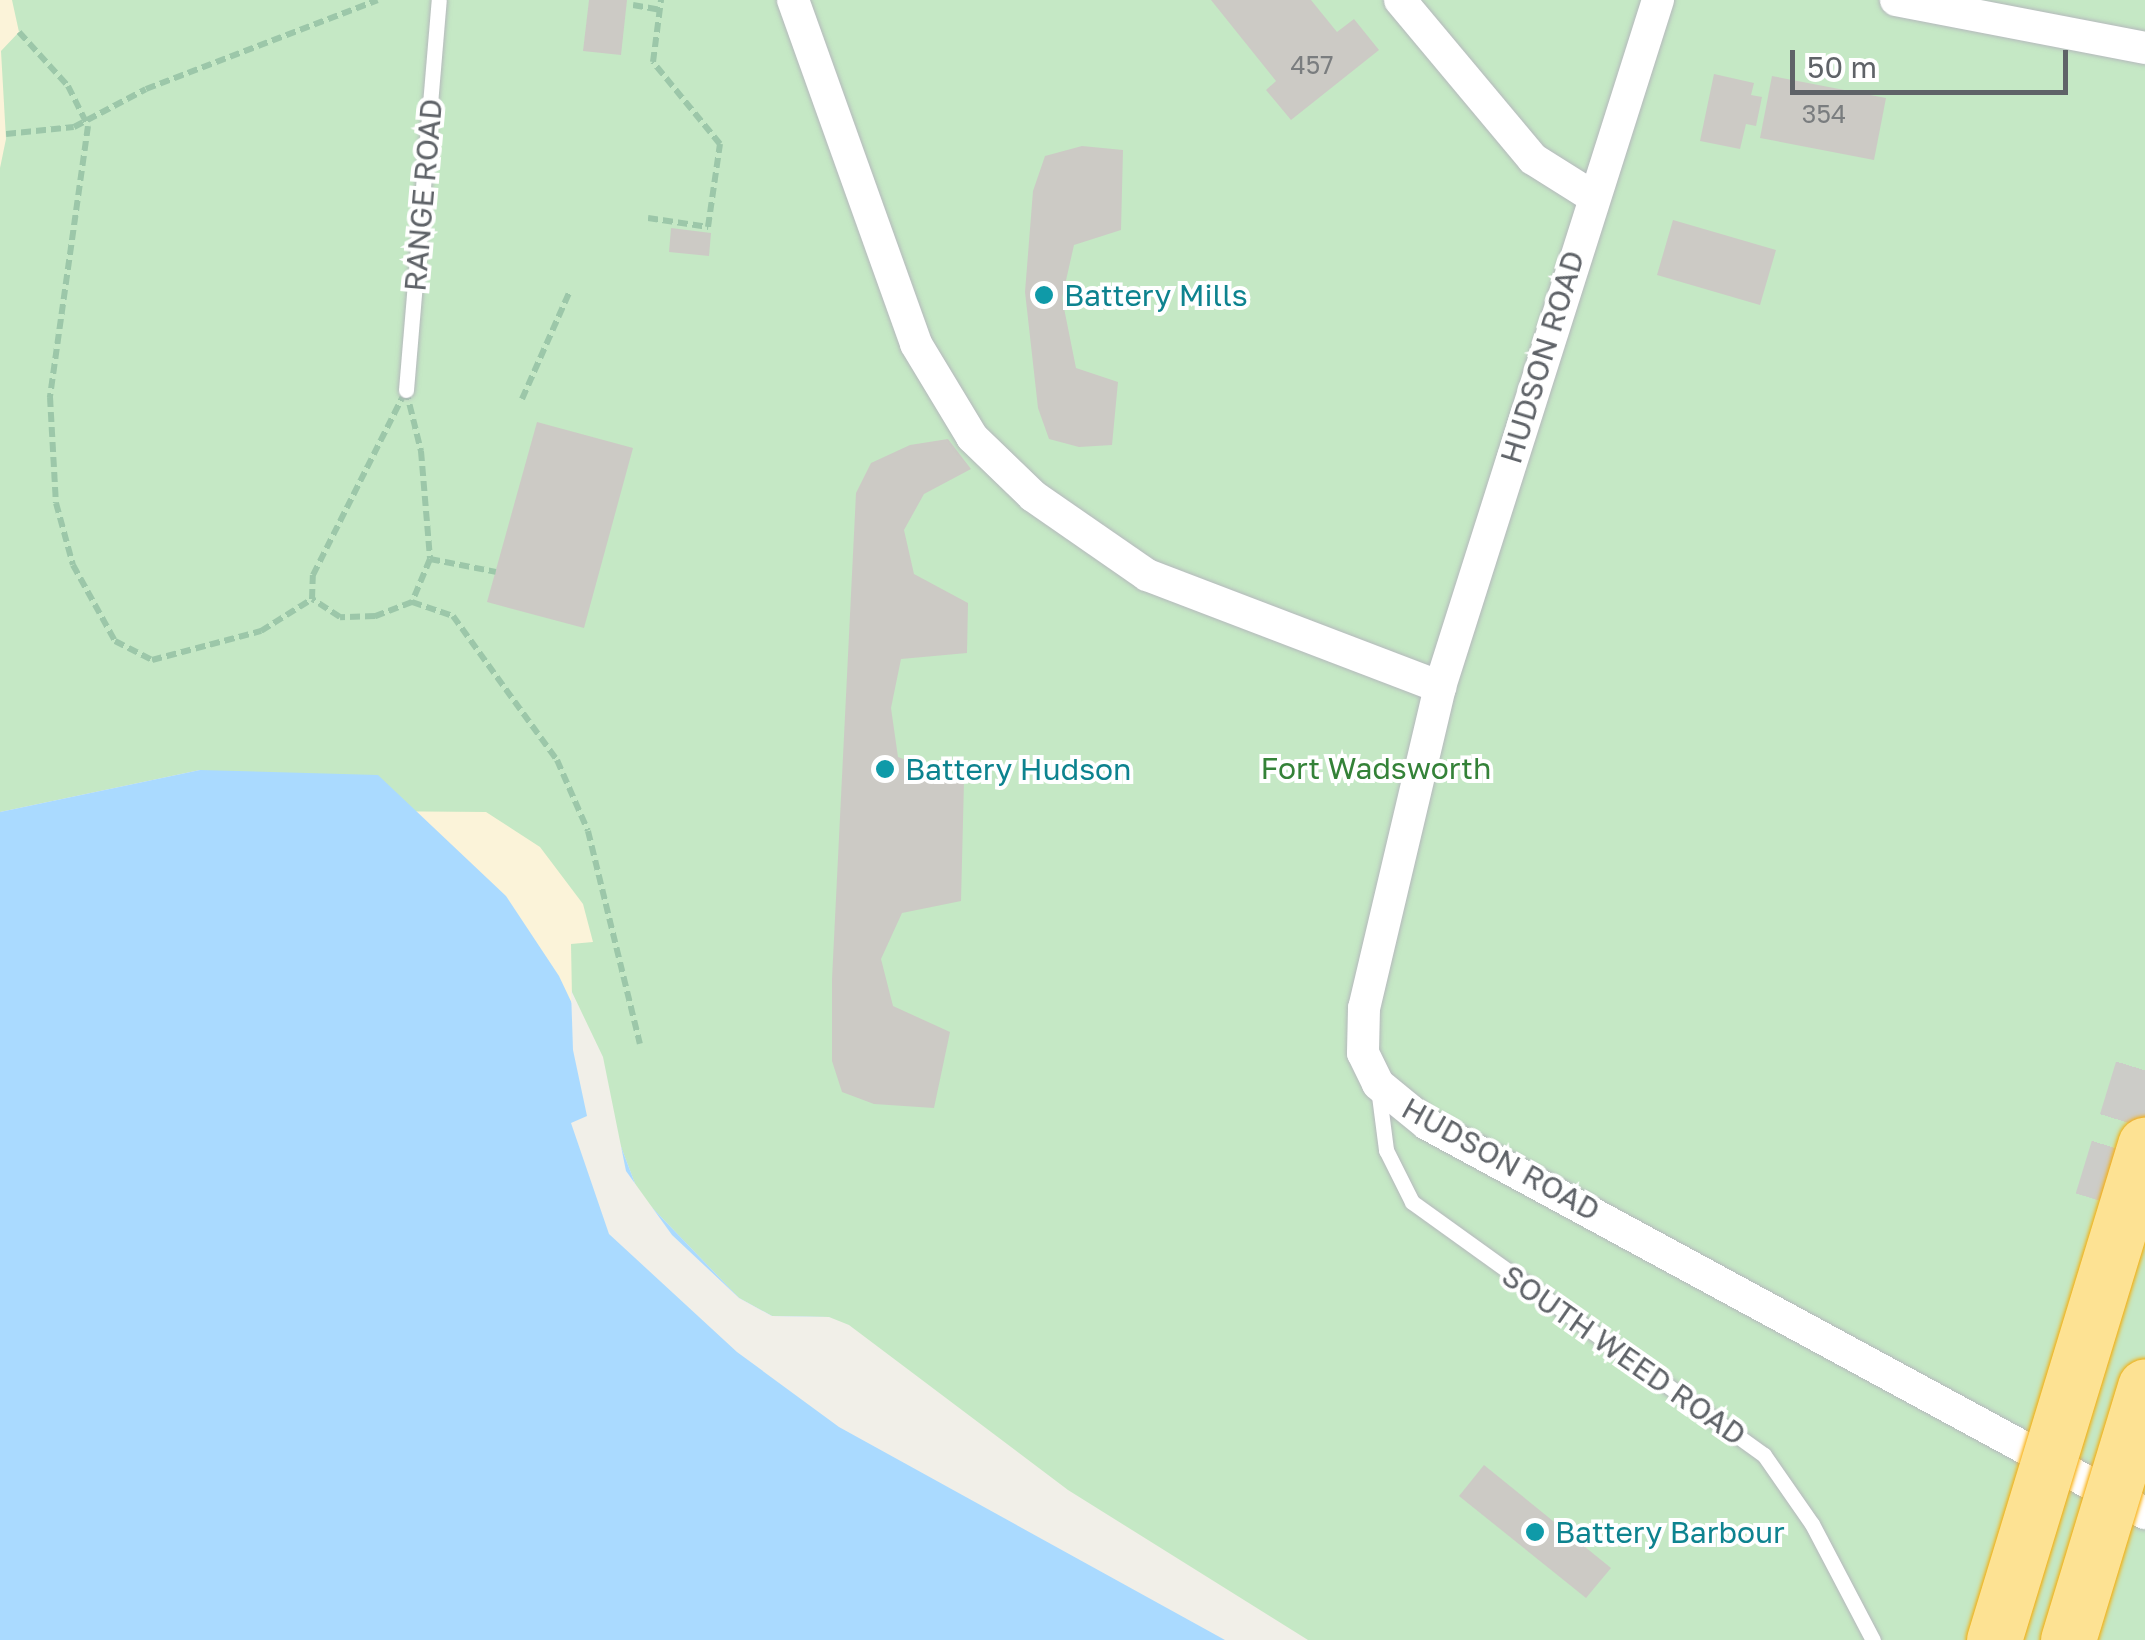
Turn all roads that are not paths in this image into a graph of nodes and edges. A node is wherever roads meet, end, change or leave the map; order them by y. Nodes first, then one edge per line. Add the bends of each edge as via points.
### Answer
1 (439, 0) edge
2 (794, 0) edge
3 (1400, 0) edge
4 (1658, 0) edge
5 (1904, 1) edge
6 (2145, 48) edge
7 (1592, 196) junction
8 (406, 390) road end
9 (1440, 687) junction
10 (1378, 1084) junction
11 (2145, 1145) edge
12 (2145, 1267) edge
13 (2145, 1386) edge
14 (2145, 1513) edge
15 (1873, 1640) edge
16 (1994, 1640) edge
17 (2031, 1640) edge
18 (2068, 1640) edge

1 - 8 lane, RANGE ROAD
2 - 9 street via 916,344 972,438 1033,496 1148,575
3 - 7 street via 1533,159
4 - 7 street, HUDSON ROAD
5 - 6 street
7 - 9 street, HUDSON ROAD
9 - 10 street, HUDSON ROAD via 1364,1008 1363,1054
10 - 14 street, HUDSON ROAD via 1427,1124
10 - 15 lane, SOUTH WEED ROAD via 1386,1150 1412,1202 1764,1455 1812,1524
11 - 16 highway, bridge
12 - 17 highway
13 - 18 highway, bridge

